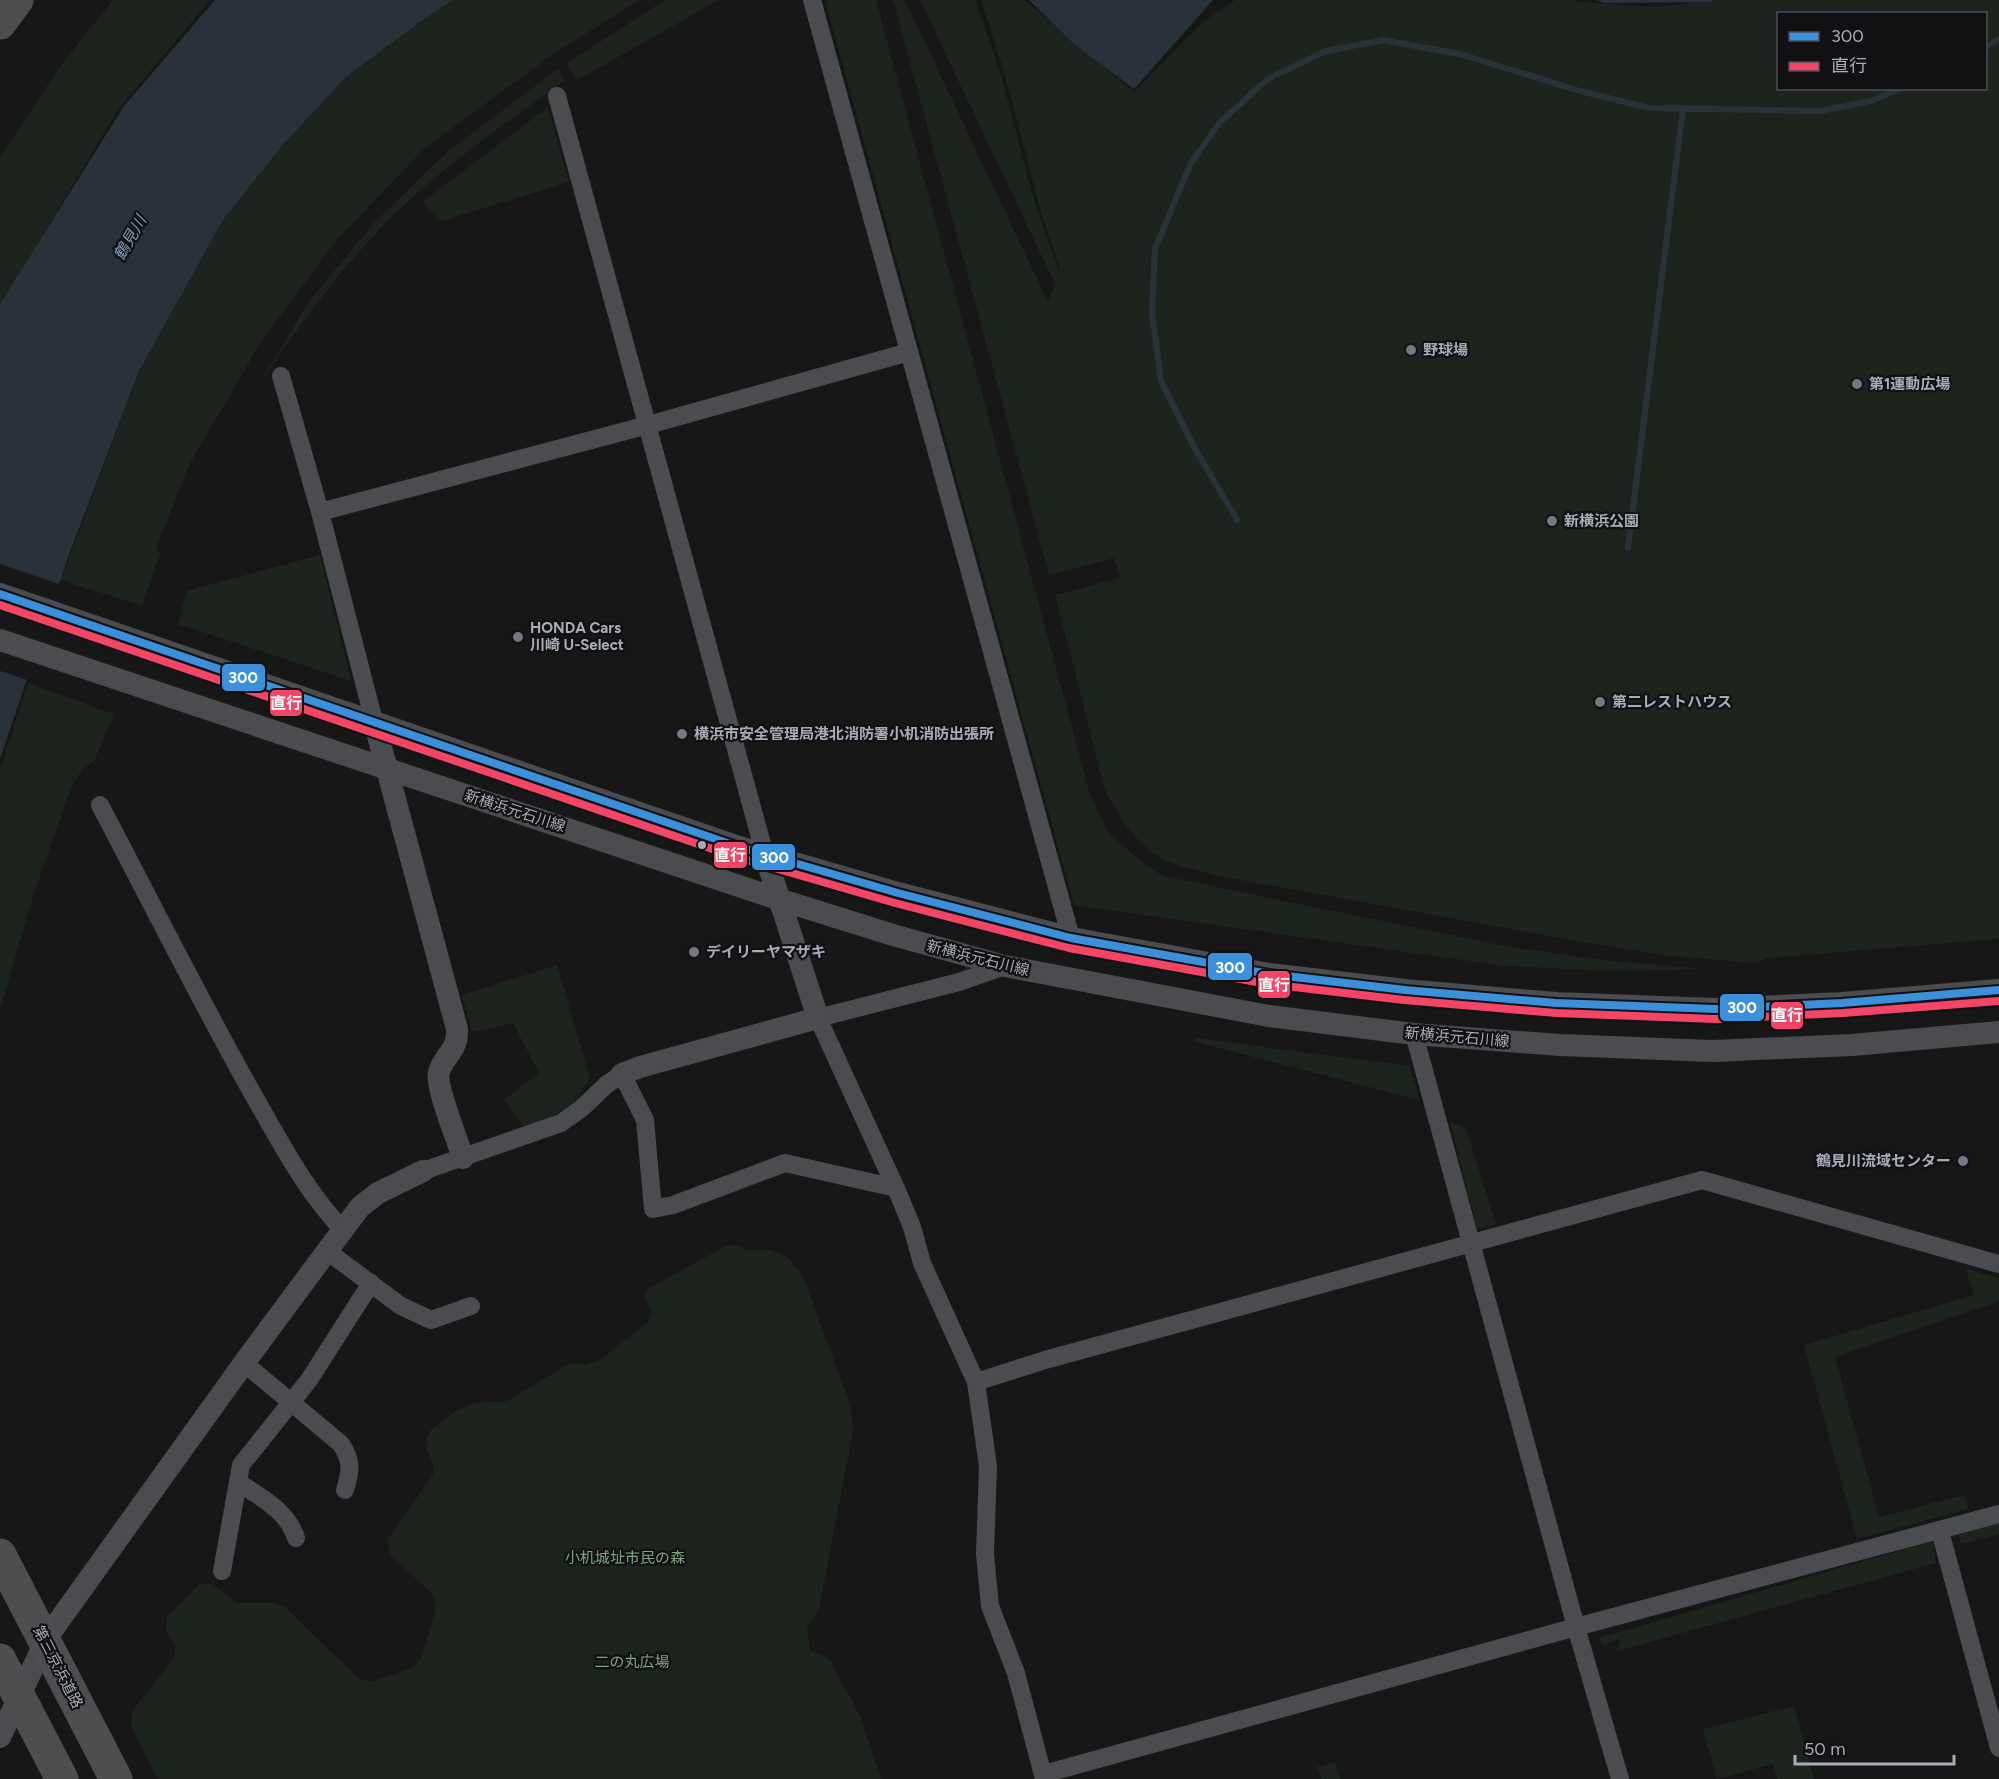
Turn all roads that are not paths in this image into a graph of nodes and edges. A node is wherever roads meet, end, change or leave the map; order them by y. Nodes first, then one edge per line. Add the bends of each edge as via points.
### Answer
1 (2, 0) edge
2 (17, 0) edge
3 (812, 0) edge
4 (0, 6) edge
5 (0, 23) edge
6 (557, 96) dead end
7 (909, 352) junction
8 (281, 376) dead end
9 (648, 425) junction
10 (320, 512) junction
11 (0, 594) edge
12 (0, 640) edge
13 (374, 721) junction
14 (387, 768) junction
15 (100, 806) dead end
16 (765, 855) junction
17 (778, 899) junction
18 (1071, 938) junction
19 (1005, 966) junction
20 (1999, 990) edge
21 (818, 1018) junction
22 (1999, 1032) edge
23 (1414, 1034) junction
24 (622, 1074) junction
25 (464, 1158) junction
26 (423, 1171) joint
27 (896, 1188) junction
28 (343, 1230) junction
29 (1471, 1243) junction
30 (327, 1251) junction
31 (1999, 1264) edge
32 (371, 1284) junction
33 (471, 1306) dead end
34 (244, 1363) junction
35 (976, 1382) junction
36 (293, 1402) junction
37 (238, 1482) junction
38 (345, 1490) dead end
39 (1999, 1514) edge
40 (1940, 1531) junction
41 (296, 1538) dead end
42 (0, 1555) edge
43 (222, 1571) dead end
44 (1576, 1627) junction
45 (0, 1659) edge
46 (0, 1737) edge
47 (1999, 1748) edge
48 (1044, 1776) edge
49 (62, 1779) edge
50 (116, 1779) edge
51 (1620, 1779) edge

1 - 4 highway
2 - 5 highway
3 - 7 street
6 - 9 street
7 - 9 street
7 - 18 street
8 - 10 street
9 - 10 street
9 - 16 street
10 - 13 street
11 - 13 street
12 - 14 street, 新横浜元石川線
13 - 14 street
13 - 16 street
14 - 17 street, 新横浜元石川線
14 - 25 street via 458,1029 458,1042 439,1072 439,1086
15 - 28 street via 225,1045 284,1148
16 - 17 street
16 - 18 street
17 - 19 street, 新横浜元石川線
17 - 21 street
18 - 20 street via 1269,974 1556,1003 1715,1009
19 - 21 street via 959,982
19 - 23 street, 新横浜元石川線 via 1269,1016
21 - 24 street
21 - 27 street
22 - 23 street, 新横浜元石川線 via 1852,1045 1713,1051
23 - 29 street
24 - 25 street via 561,1123
24 - 27 street via 645,1120 653,1209 785,1163
25 - 26 street
26 - 28 street via 378,1193
27 - 35 street via 922,1263
28 - 30 street
29 - 31 street via 1702,1180
29 - 35 street
29 - 44 street
30 - 32 street
30 - 34 street
32 - 33 street via 401,1306 431,1320
32 - 36 street
34 - 36 street
34 - 46 street via 48,1635
35 - 48 street via 988,1466 985,1554 990,1606 1016,1673
36 - 37 street via 241,1465
36 - 38 street via 345,1450 350,1476
37 - 41 street via 275,1507
37 - 43 street
39 - 40 street
40 - 44 street
40 - 47 street
42 - 50 highway, 第三京浜道路, bridge
44 - 48 street
44 - 51 street
45 - 49 highway, bridge

